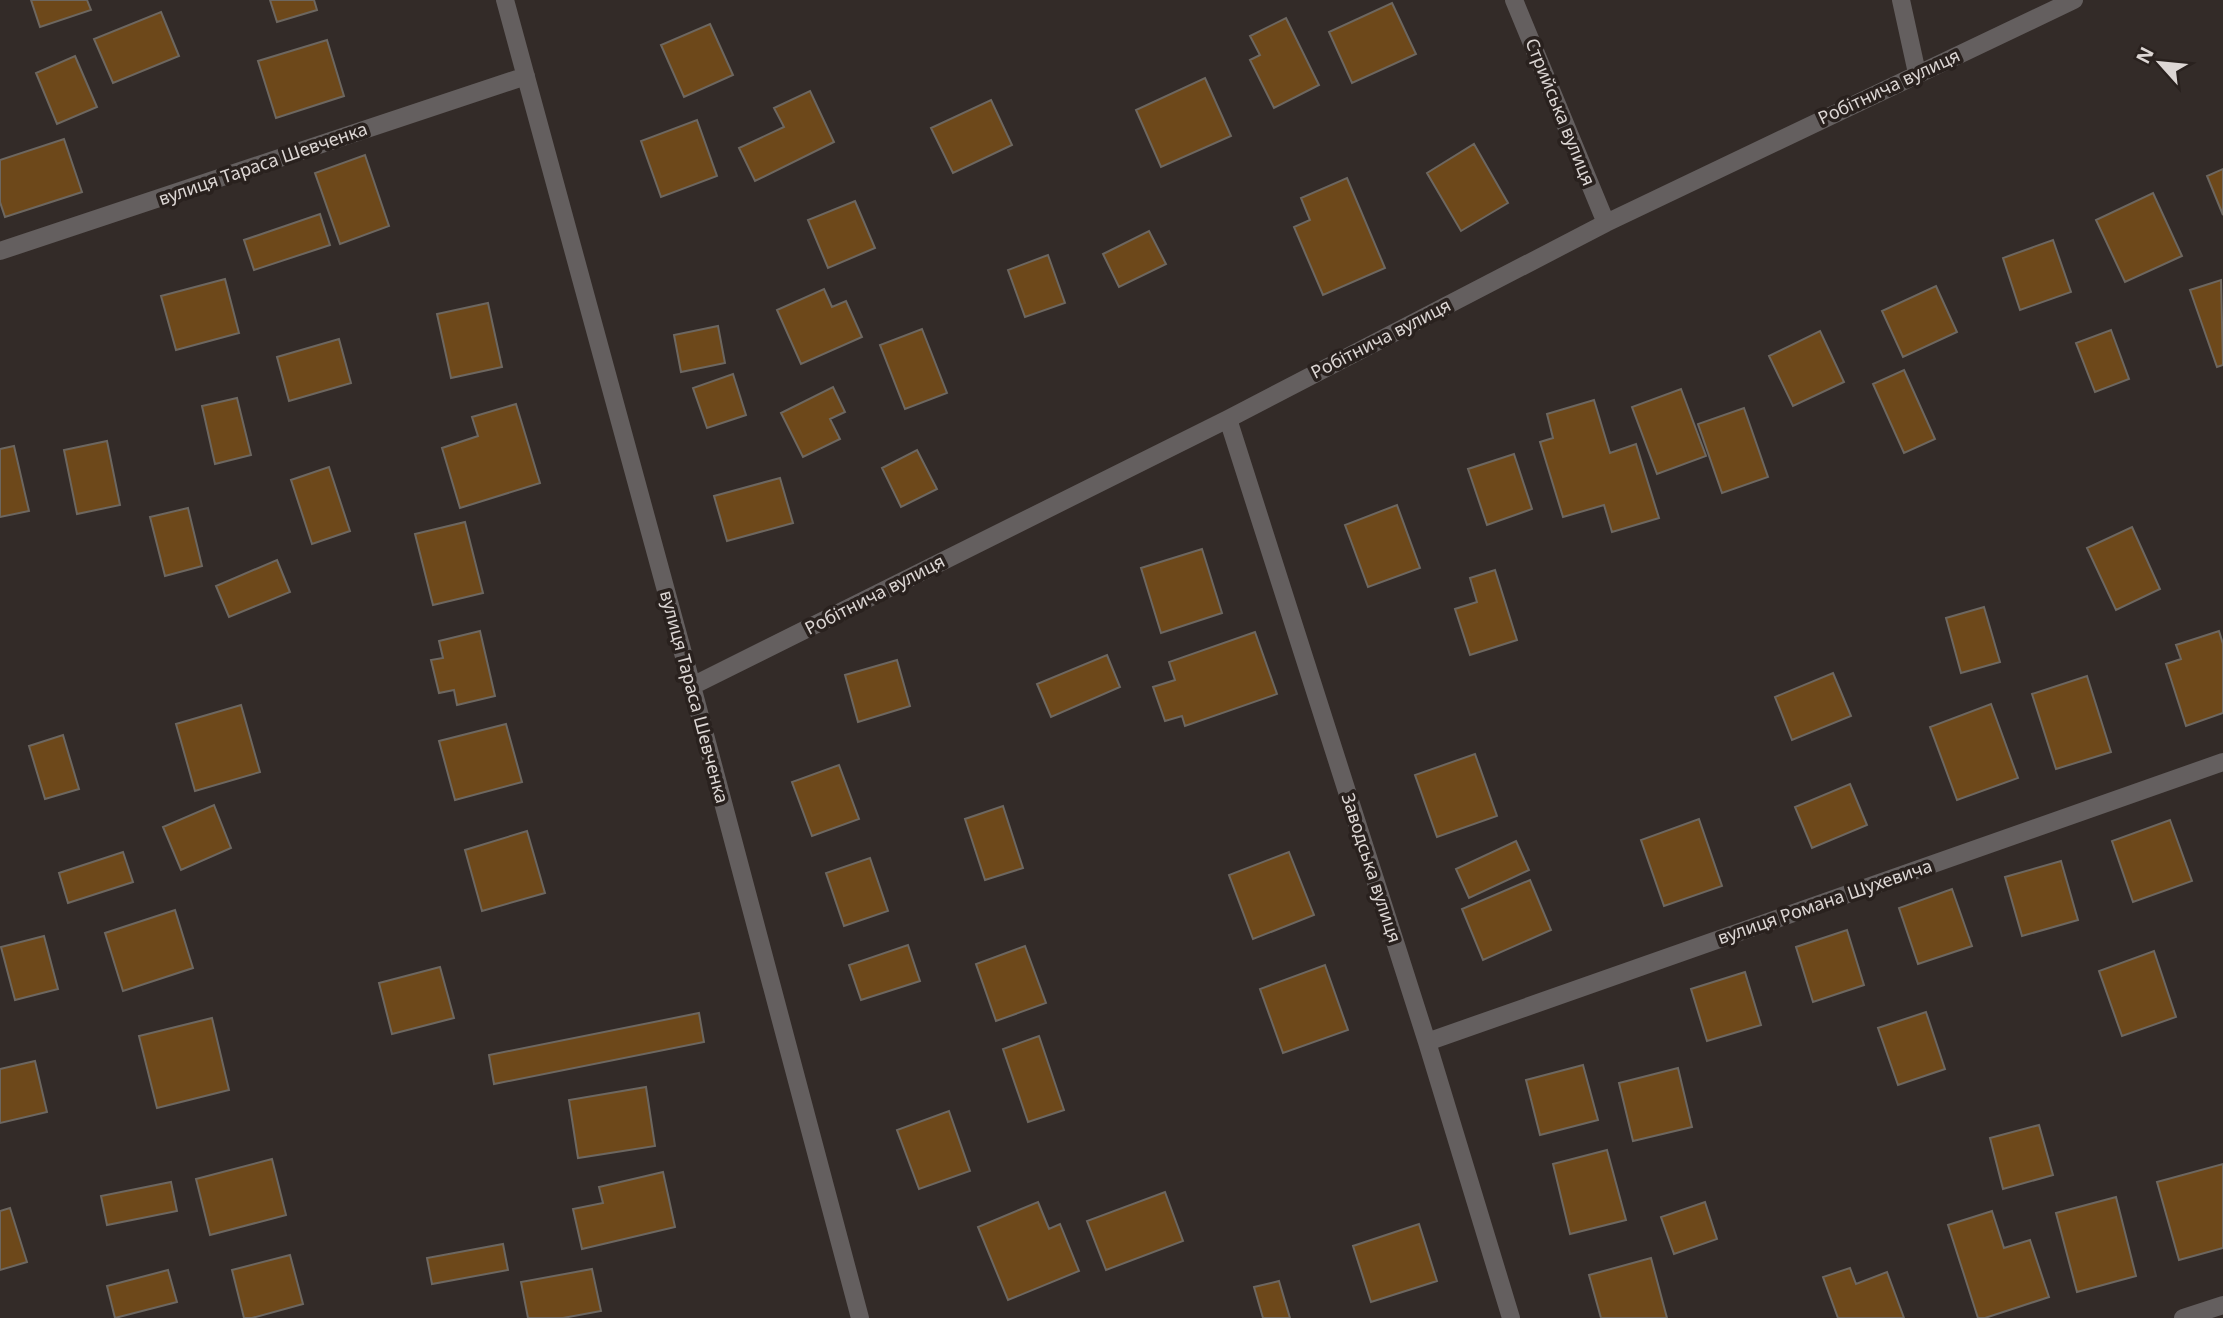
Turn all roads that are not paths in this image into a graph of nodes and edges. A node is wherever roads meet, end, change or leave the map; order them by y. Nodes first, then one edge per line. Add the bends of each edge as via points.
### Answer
1 (505, 0) edge
2 (1514, 0) edge
3 (1901, 0) edge
4 (2074, 0) edge
5 (1917, 73) junction
6 (526, 76) junction
7 (1606, 223) junction
8 (0, 251) edge
9 (1228, 418) junction
10 (692, 686) junction
11 (2223, 762) edge
12 (1427, 1042) junction
13 (2223, 1305) edge
14 (860, 1318) edge
15 (1511, 1318) edge
16 (2183, 1318) edge

1 - 6 street, вулиця Тараса Шевченка
2 - 7 street, Стрийська вулиця
3 - 5 street
4 - 5 street, Робітнича вулиця
5 - 7 street, Робітнича вулиця
6 - 8 street, вулиця Тараса Шевченка
6 - 10 street, вулиця Тараса Шевченка
7 - 9 street, Робітнича вулиця
9 - 10 street, Робітнича вулиця
9 - 12 street, Заводська вулиця
10 - 14 street, вулиця Тараса Шевченка
11 - 12 street, вулиця Романа Шухевича
12 - 15 street, Заводська вулиця
13 - 16 street

